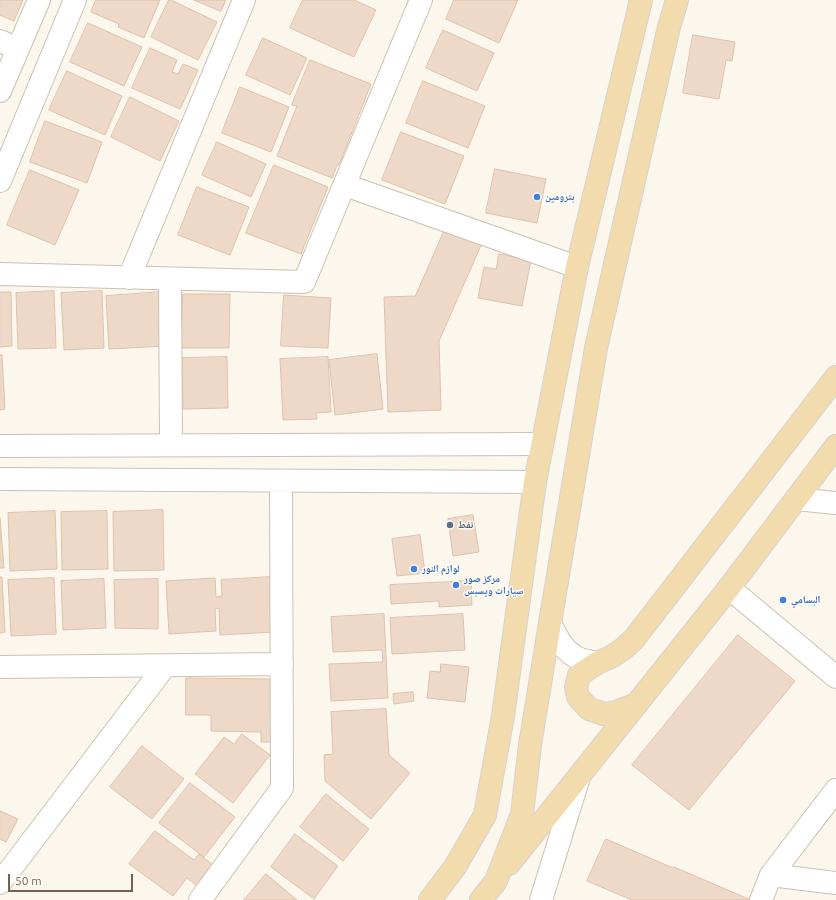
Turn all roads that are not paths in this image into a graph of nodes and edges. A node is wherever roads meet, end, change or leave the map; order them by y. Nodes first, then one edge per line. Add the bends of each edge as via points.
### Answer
1 (39, 0) edge
2 (75, 0) edge
3 (244, 0) edge
4 (421, 0) edge
5 (641, 0) edge
6 (676, 0) edge
7 (9, 45) edge
8 (0, 91) edge
9 (0, 181) edge
10 (345, 185) junction
11 (577, 268) junction
12 (0, 274) edge
13 (128, 278) junction
14 (170, 279) junction
15 (836, 377) edge
16 (542, 444) junction
17 (171, 445) junction
18 (0, 446) edge
19 (836, 446) edge
20 (0, 479) edge
21 (281, 481) junction
22 (535, 482) junction
23 (796, 499) junction
24 (836, 503) edge
25 (730, 588) junction
26 (550, 623) junction
27 (597, 662) junction
28 (282, 664) junction
29 (165, 666) junction
30 (0, 667) edge
31 (836, 677) edge
32 (637, 704) junction
33 (579, 777) junction
34 (836, 790) edge
35 (771, 875) junction
36 (496, 881) junction
37 (0, 883) edge
38 (836, 883) edge
39 (0, 895) edge
40 (7, 900) edge
41 (200, 900) edge
42 (430, 900) edge
43 (481, 900) edge
44 (541, 900) edge
45 (761, 900) edge

1 - 7 street
2 - 9 street
3 - 13 street
4 - 10 street
5 - 11 main road
6 - 26 main road via 596,348
7 - 8 street
10 - 11 street
10 - 14 street via 304,282
11 - 16 main road
12 - 13 street
13 - 14 street
14 - 17 street
15 - 27 main road via 634,639 611,657
16 - 17 street
16 - 22 main road
17 - 18 street
19 - 23 main road
20 - 21 street
21 - 22 street
21 - 28 street
22 - 42 main road via 503,716 485,815 455,867
23 - 24 street
23 - 25 main road
25 - 31 street
25 - 32 main road
26 - 27 street via 566,650 578,658
26 - 36 main road via 530,745 522,814
27 - 32 main road via 579,675 576,687 578,697 589,709 604,714
28 - 29 street
28 - 41 street via 282,788
29 - 30 street
29 - 37 street
32 - 33 main road
33 - 36 main road
33 - 44 street
34 - 35 street
35 - 38 street
35 - 45 street
36 - 43 main road
39 - 40 street

